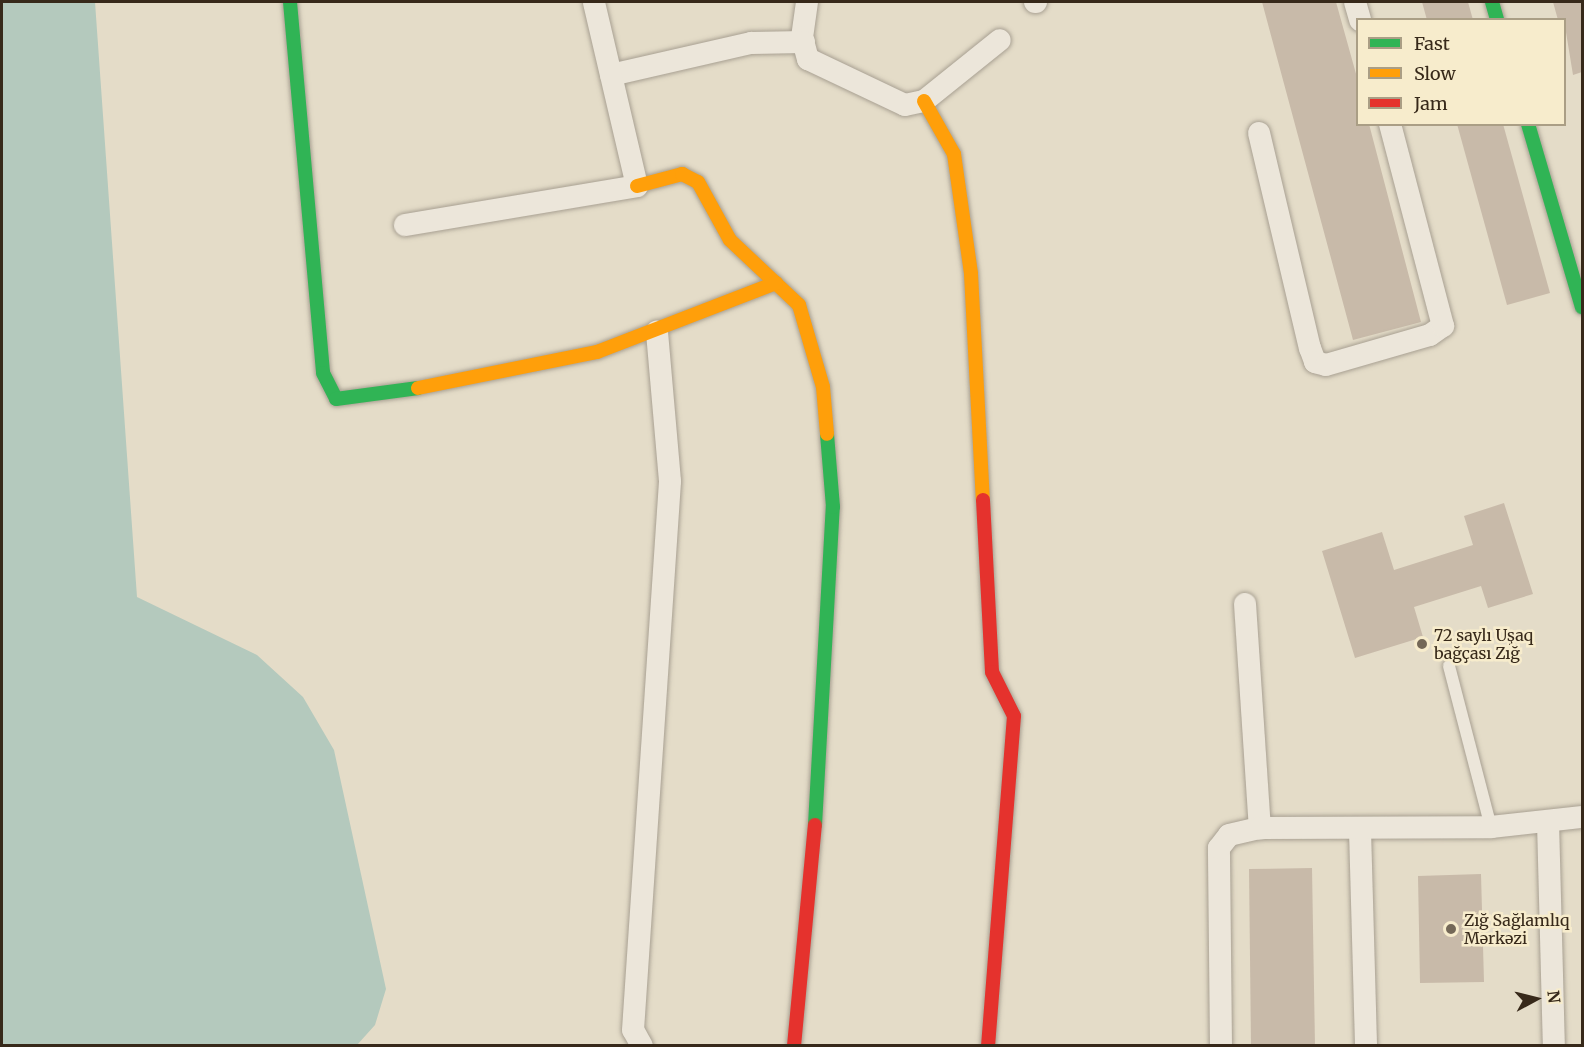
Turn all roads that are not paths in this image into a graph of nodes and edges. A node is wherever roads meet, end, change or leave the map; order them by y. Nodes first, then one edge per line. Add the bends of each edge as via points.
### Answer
1 (290, 2) edge
2 (594, 2) edge
3 (807, 2) edge
4 (1355, 2) edge
5 (1492, 2) edge
6 (1359, 18) edge
7 (1496, 18) edge
8 (1000, 40) dead end
9 (804, 42) junction
10 (611, 75) junction
11 (924, 100) junction
12 (1391, 126) edge
13 (1529, 126) edge
14 (1259, 133) dead end
15 (637, 186) junction
16 (405, 225) dead end
17 (776, 283) junction
18 (1582, 307) edge
19 (657, 332) junction
20 (1245, 604) dead end
21 (1449, 666) dead end
22 (1582, 817) edge
23 (1548, 822) junction
24 (1491, 827) junction
25 (1260, 828) junction
26 (1360, 831) junction
27 (642, 1046) edge
28 (794, 1046) edge
29 (988, 1046) edge
30 (1221, 1046) edge
31 (1366, 1046) edge
32 (1554, 1046) edge

1 - 19 street via 323,373 330,394 352,401 597,352
2 - 10 street
3 - 9 street
4 - 6 street
5 - 7 street
8 - 11 street
9 - 10 street via 751,43
9 - 11 street via 808,58 843,76 905,105
10 - 15 street
11 - 29 street via 956,165 971,274 992,672 1014,716
12 - 14 street via 1443,326 1430,335 1326,365 1315,362 1310,348
13 - 18 street
15 - 16 street
15 - 17 street via 682,174 694,178 730,240
17 - 19 street
17 - 28 street via 799,305 823,387 833,507 825,726
19 - 27 street via 670,481 633,1030
20 - 25 street
21 - 24 lane
22 - 23 street
23 - 24 street
23 - 32 street
24 - 26 street
25 - 26 street
25 - 30 street via 1229,835 1218,848
26 - 31 street

